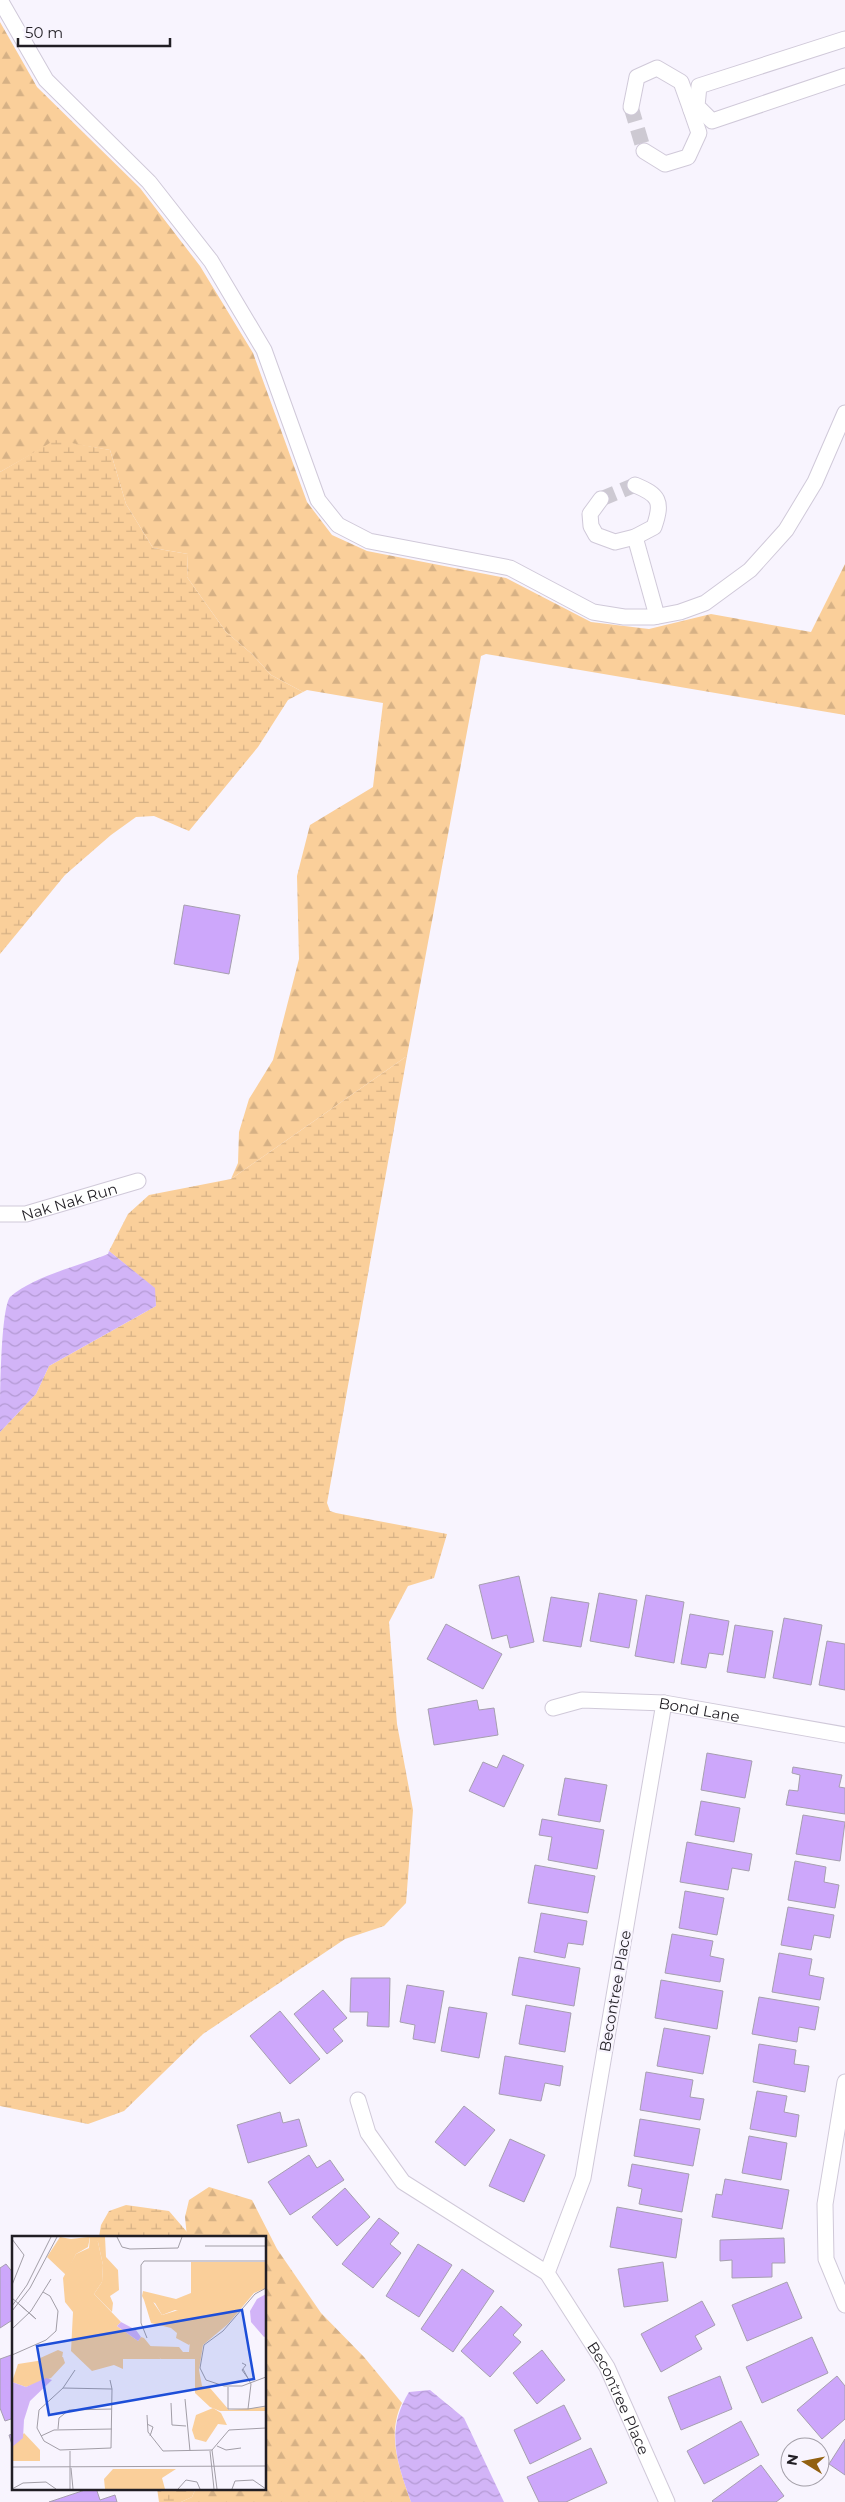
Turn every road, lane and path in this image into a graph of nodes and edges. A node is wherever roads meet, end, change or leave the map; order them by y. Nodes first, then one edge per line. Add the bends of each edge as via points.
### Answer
1 (0, 0) edge
2 (845, 39) edge
3 (845, 76) edge
4 (632, 107) tunnel mouth
5 (694, 108) junction
6 (644, 151) tunnel mouth
7 (845, 413) edge
8 (635, 485) dead end
9 (601, 499) tunnel mouth
10 (634, 537) junction
11 (657, 616) junction
12 (138, 1181) dead end
13 (0, 1214) edge
14 (664, 1704) junction
15 (553, 1708) dead end
16 (845, 1735) edge
17 (845, 2082) edge
18 (358, 2100) dead end
19 (547, 2273) junction
20 (845, 2304) edge
21 (667, 2502) edge

1 - 11 street via 46,80 149,182 211,261 264,350 318,500 338,525 369,541 510,568 593,612 624,617
2 - 5 street via 699,86
3 - 5 street via 712,121
4 - 5 street via 637,77 657,68 681,82
5 - 6 street via 699,133 688,157 665,164
7 - 11 street via 815,482 786,530 750,570 705,603
8 - 10 street via 652,492 660,510 654,527
9 - 10 street via 590,514 596,535 614,542
10 - 11 street
12 - 13 street, Nak Nak Run via 26,1214
14 - 15 street, Bond Lane via 582,1700
14 - 16 street, Bond Lane
14 - 19 street, Becontree Place via 583,2178
17 - 20 street via 825,2204 826,2260
18 - 19 street, Becontree Place via 368,2133 403,2182
19 - 21 street, Becontree Place via 607,2367

